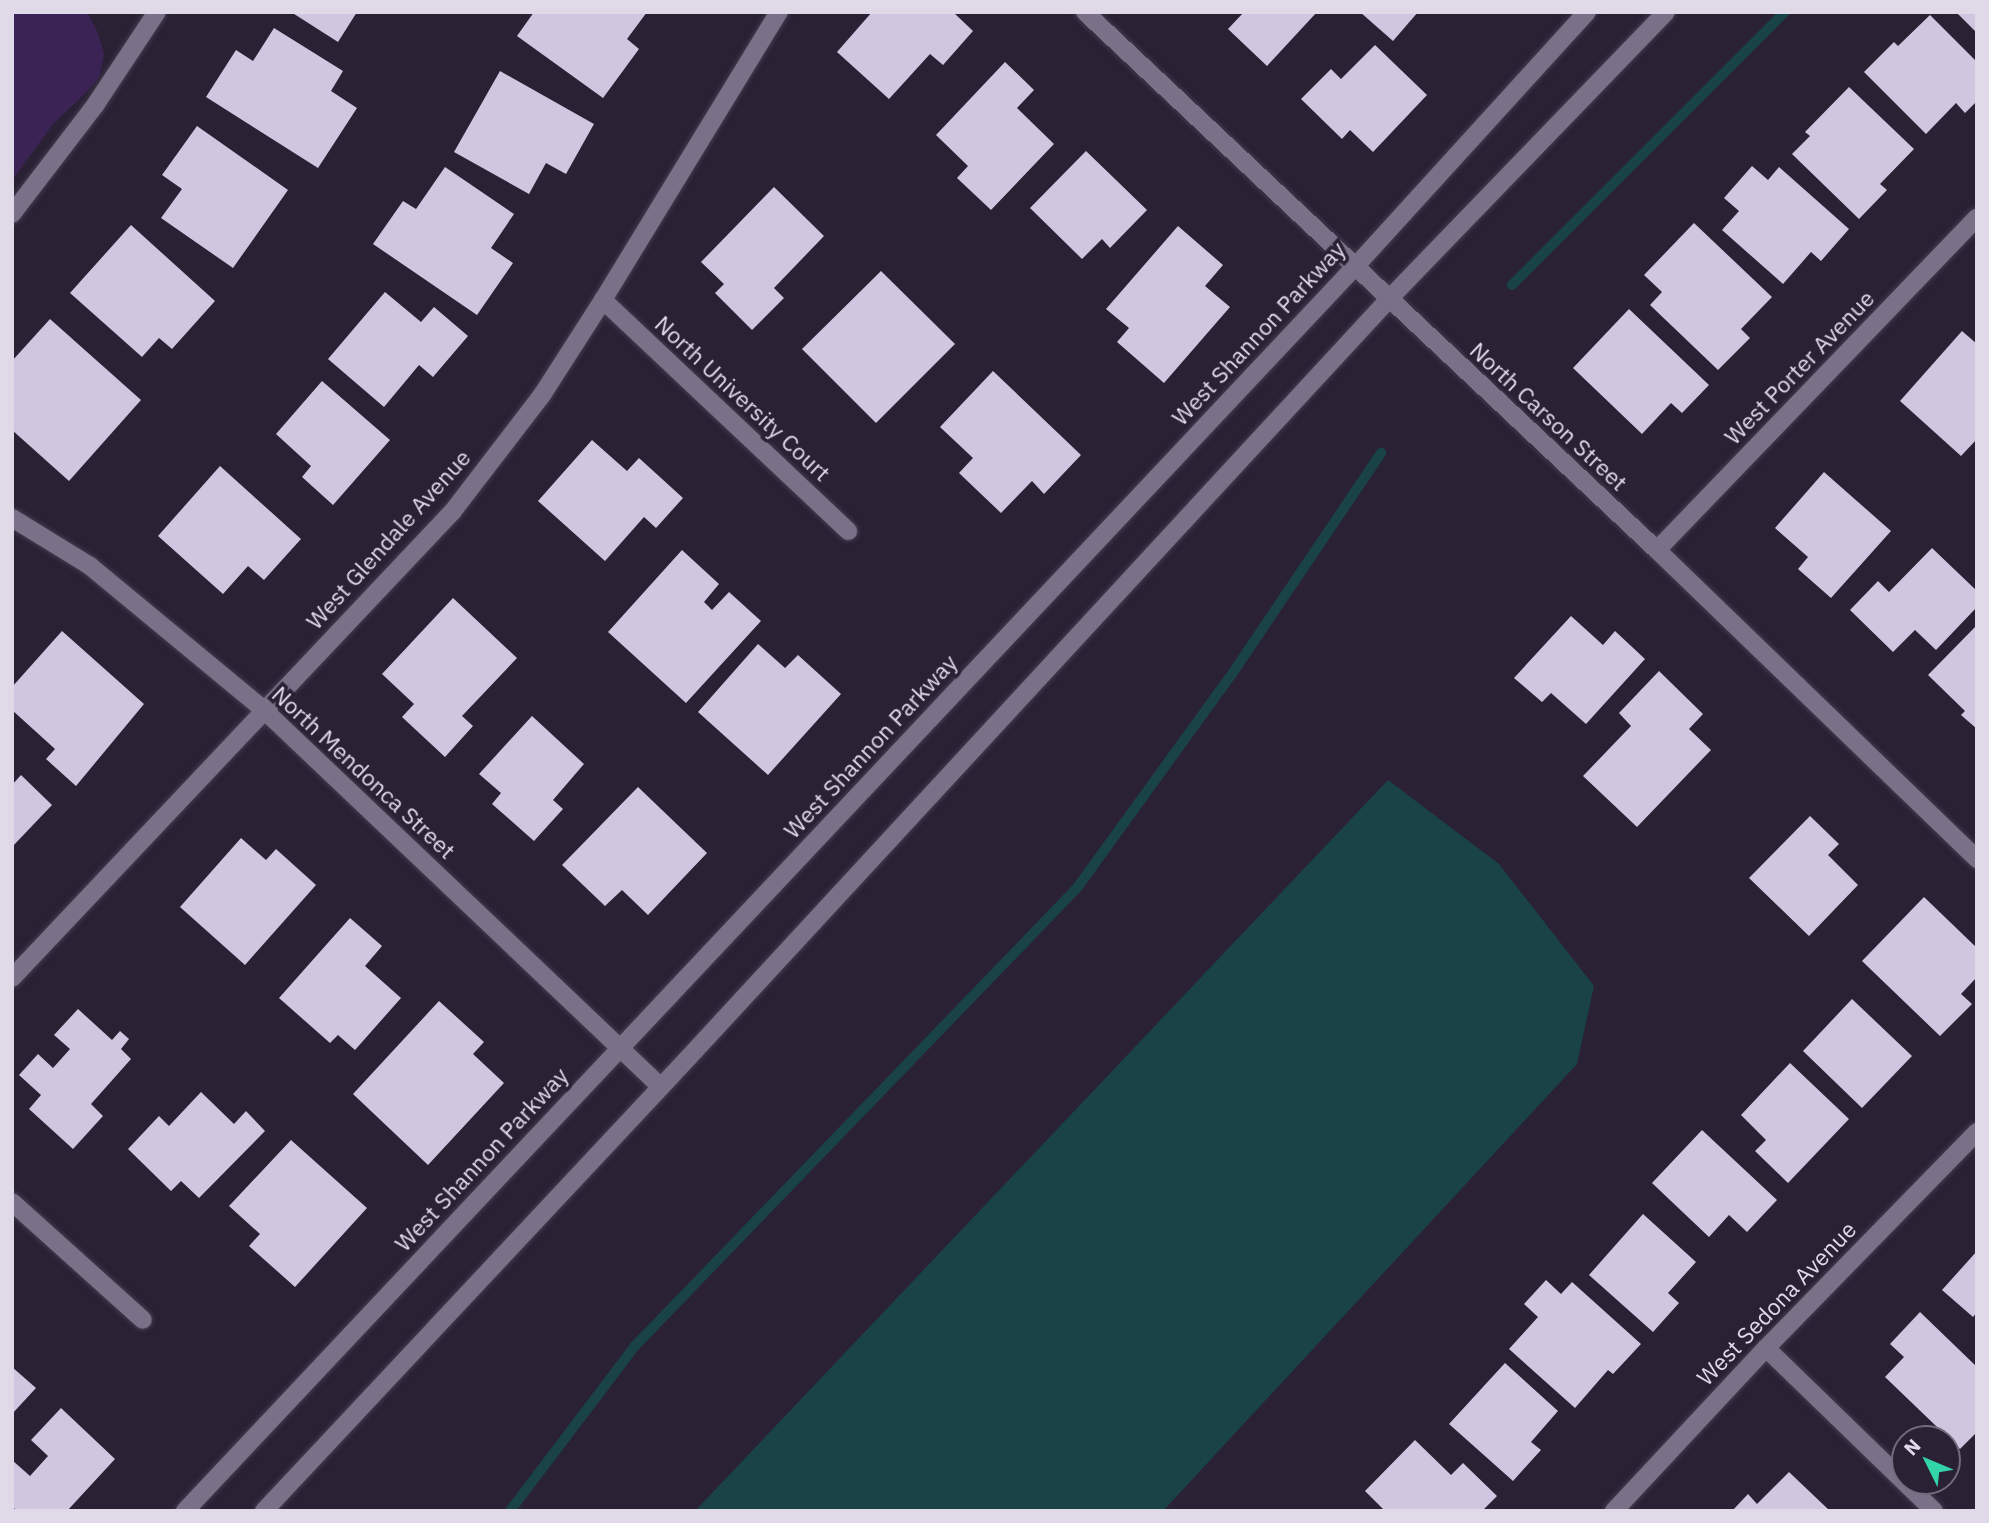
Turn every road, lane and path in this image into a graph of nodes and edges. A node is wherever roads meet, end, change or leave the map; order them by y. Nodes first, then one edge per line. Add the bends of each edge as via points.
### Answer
1 (779, 12) edge
2 (1085, 12) edge
3 (1587, 12) edge
4 (1666, 12) edge
5 (151, 14) edge
6 (12, 214) edge
7 (1977, 218) edge
8 (1354, 268) junction
9 (603, 300) junction
10 (1388, 300) junction
11 (12, 518) edge
12 (848, 531) dead end
13 (1657, 550) junction
14 (264, 710) junction
15 (1977, 859) edge
16 (12, 978) edge
17 (620, 1047) junction
18 (661, 1087) junction
19 (1977, 1132) edge
20 (12, 1202) edge
21 (143, 1320) dead end
22 (1766, 1348) junction
23 (185, 1511) edge
24 (264, 1511) edge
25 (1614, 1511) edge
26 (1934, 1511) edge

1 - 9 street, West Glendale Avenue
2 - 8 street, North Carson Street
3 - 8 street, West Shannon Parkway
4 - 10 street
5 - 6 street via 96,104
7 - 13 street, West Porter Avenue
8 - 10 street, North Carson Street
8 - 17 street, West Shannon Parkway
9 - 12 street, North University Court
9 - 14 street, West Glendale Avenue via 542,394 453,511
10 - 13 street, North Carson Street
10 - 18 street
11 - 14 street, North Mendonca Street via 90,566
13 - 15 street, North Carson Street
14 - 16 street, West Glendale Avenue
14 - 17 street, North Mendonca Street
17 - 18 street, North Mendonca Street
17 - 23 street, West Shannon Parkway
18 - 24 street
19 - 22 street, West Sedona Avenue
20 - 21 street
22 - 25 street, West Sedona Avenue
22 - 26 street

